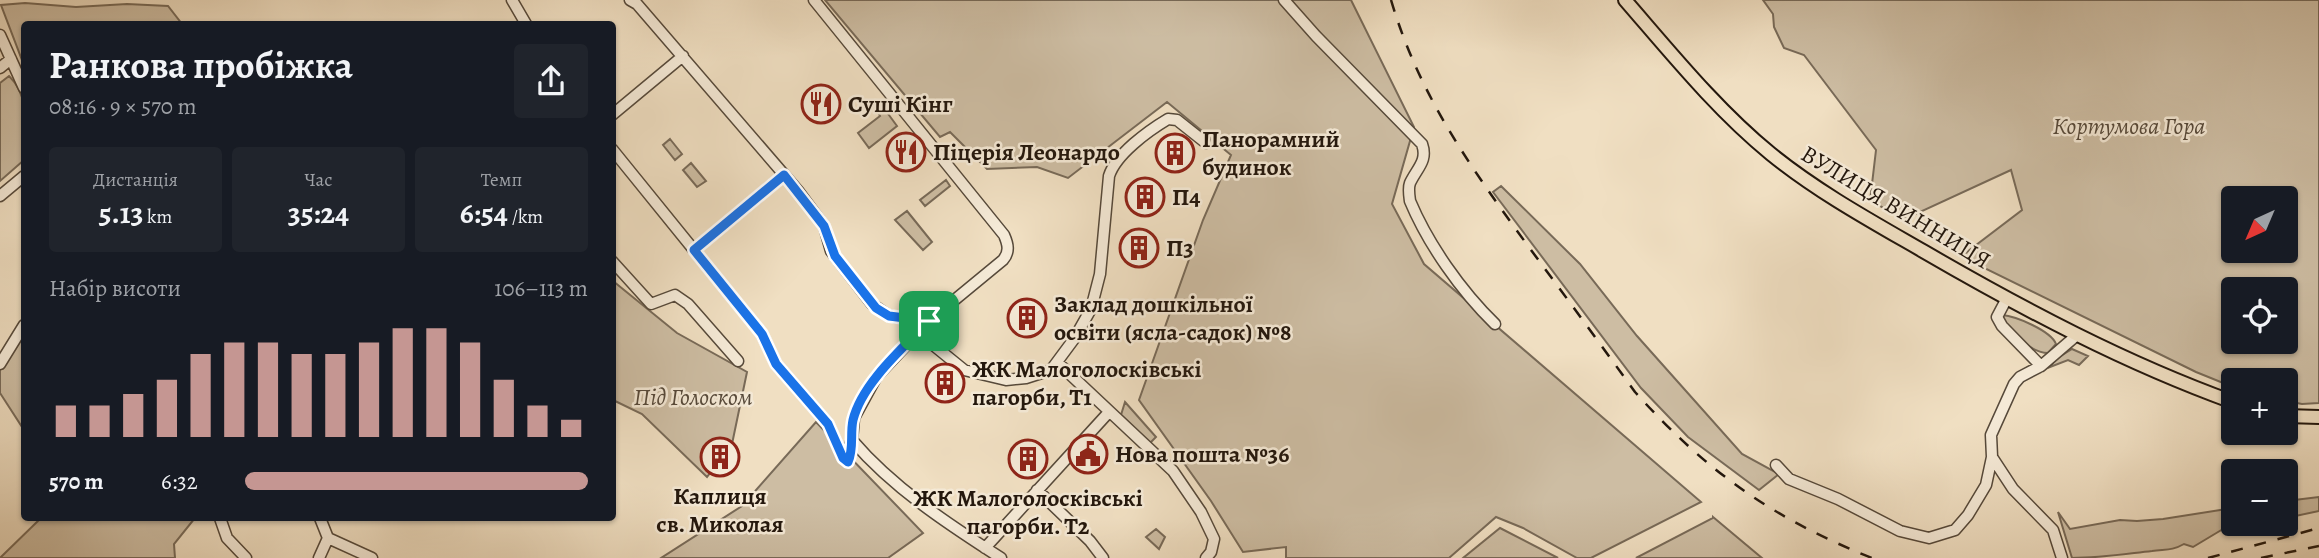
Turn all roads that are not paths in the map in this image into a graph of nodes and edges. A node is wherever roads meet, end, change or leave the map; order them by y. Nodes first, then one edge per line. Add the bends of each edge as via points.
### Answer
1 (512, 0) edge
2 (630, 0) edge
3 (814, 0) edge
4 (1284, 0) edge
5 (1625, 0) edge
6 (524, 21) edge
7 (0, 35) edge
8 (682, 56) junction
9 (11, 59) junction
10 (0, 68) edge
11 (21, 81) edge
12 (616, 112) edge
13 (1206, 143) dead end
14 (616, 154) edge
15 (784, 175) junction
16 (21, 178) edge
17 (0, 196) edge
18 (694, 250) junction
19 (616, 265) edge
20 (2007, 298) junction
21 (929, 321) junction
22 (1495, 324) dead end
23 (21, 330) edge
24 (2077, 335) junction
25 (738, 361) dead end
26 (1058, 363) junction
27 (0, 364) edge
28 (2040, 366) junction
29 (2221, 398) edge
30 (1110, 412) junction
31 (2298, 416) edge
32 (2319, 417) edge
33 (852, 440) junction
34 (1992, 457) junction
35 (1776, 465) dead end
36 (1037, 490) junction
37 (221, 521) edge
38 (321, 521) edge
39 (327, 538) junction
40 (985, 548) junction
41 (246, 558) edge
42 (319, 558) edge
43 (372, 558) edge
44 (1001, 558) edge
45 (1103, 558) edge
46 (1206, 558) edge
47 (2062, 558) edge

1 - 6 street
2 - 8 street
3 - 21 street via 1004,235 1007,254 1003,260
4 - 22 street via 1422,144 1424,161 1408,186 1410,201 1459,283
5 - 20 main road, ВУЛИЦЯ ВИННИЦЯ via 1769,153 1820,191
7 - 9 street
8 - 12 street
8 - 15 street
9 - 10 street
9 - 11 street
13 - 26 street via 1177,120 1168,119 1112,166 1100,274 1091,309
14 - 18 street
15 - 18 street
15 - 21 street via 824,226 835,256 876,308 889,316
16 - 17 street
18 - 33 street via 762,334 776,364 828,424 848,462
19 - 25 street via 651,304 675,295 688,304
20 - 24 main road, ВУЛИЦЯ ВИННИЦЯ
20 - 28 street via 1997,317
21 - 26 street via 926,330 932,344 964,370 1006,380 1051,370
21 - 33 street via 877,376 854,418
23 - 27 street
24 - 28 street
24 - 29 main road, ВУЛИЦЯ ВИННИЦЯ
26 - 30 street
28 - 34 street via 2014,384 1991,435
30 - 36 street
30 - 46 street via 1172,471 1201,512 1214,539
31 - 32 main road
33 - 40 street via 894,482
34 - 35 street via 1986,485 1968,515 1955,530 1929,538 1900,531 1839,499 1789,480
34 - 47 street via 2013,489 2053,530
36 - 40 street
36 - 45 street
37 - 41 street via 227,538
38 - 39 street
39 - 42 street
39 - 43 street
40 - 44 street

